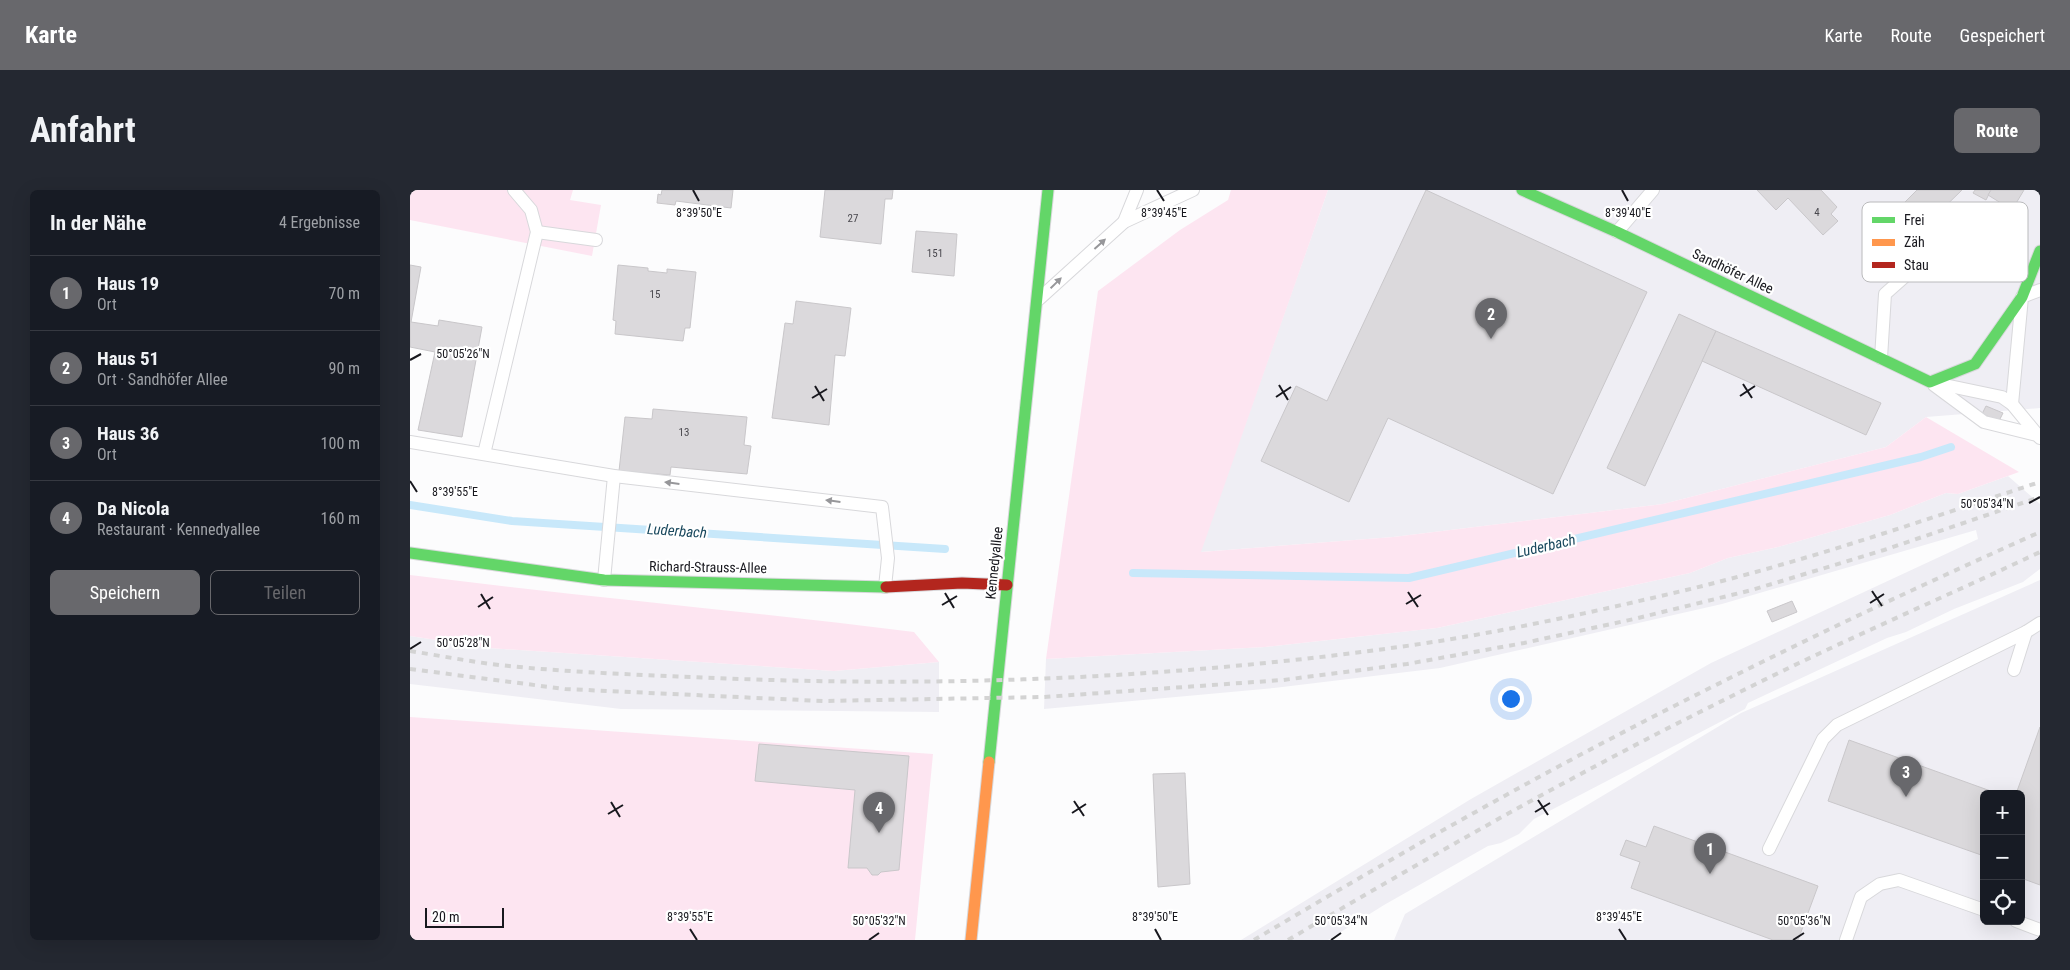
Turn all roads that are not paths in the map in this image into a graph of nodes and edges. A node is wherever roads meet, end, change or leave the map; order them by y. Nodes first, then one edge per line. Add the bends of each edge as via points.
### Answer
1 (514, 190) edge
2 (1048, 190) edge
3 (1137, 190) edge
4 (1193, 190) edge
5 (1522, 190) edge
6 (1653, 190) edge
7 (1124, 222) junction
8 (537, 232) junction
9 (1617, 232) junction
10 (596, 240) dead end
11 (2040, 252) edge
12 (1899, 282) edge
13 (2040, 290) edge
14 (2022, 297) junction
15 (1036, 302) junction
16 (1881, 358) junction
17 (1930, 382) junction
18 (2012, 404) junction
19 (2039, 436) edge
20 (410, 442) edge
21 (484, 454) junction
22 (614, 476) junction
23 (410, 553) edge
24 (604, 580) junction
25 (1007, 585) junction
26 (885, 586) junction
27 (2040, 623) edge
28 (2026, 632) junction
29 (2014, 670) dead end
30 (1769, 849) dead end
31 (1980, 909) edge
32 (2025, 924) edge
33 (2040, 930) edge
34 (971, 940) edge
35 (1846, 940) edge

1 - 8 lane via 531,210
2 - 15 street, Kennedyallee
3 - 7 lane
4 - 7 lane
5 - 9 street, Sandhöfer Allee
6 - 9 lane
15 -> 7 lane
8 - 10 lane
8 - 21 lane
9 - 16 street, Sandhöfer Allee
11 - 14 street
12 - 16 lane via 1885,294
13 - 14 lane
14 - 17 street via 1975,364
14 - 18 lane
15 - 25 street, Kennedyallee
16 - 17 street, Sandhöfer Allee
17 - 18 lane via 2002,397
17 - 19 lane via 1984,422
18 - 19 lane
20 - 21 lane
21 - 22 lane
22 - 24 lane
26 -> 22 lane via 888,558 882,506
23 - 24 street, Richard-Strauss-Allee
24 - 26 street, Richard-Strauss-Allee
25 - 26 street, Richard-Strauss-Allee
25 - 34 street, Kennedyallee
27 - 28 lane
28 - 29 lane
28 - 30 lane via 1837,726 1823,739
31 - 35 lane via 1899,880 1880,884 1861,897
32 - 33 lane

